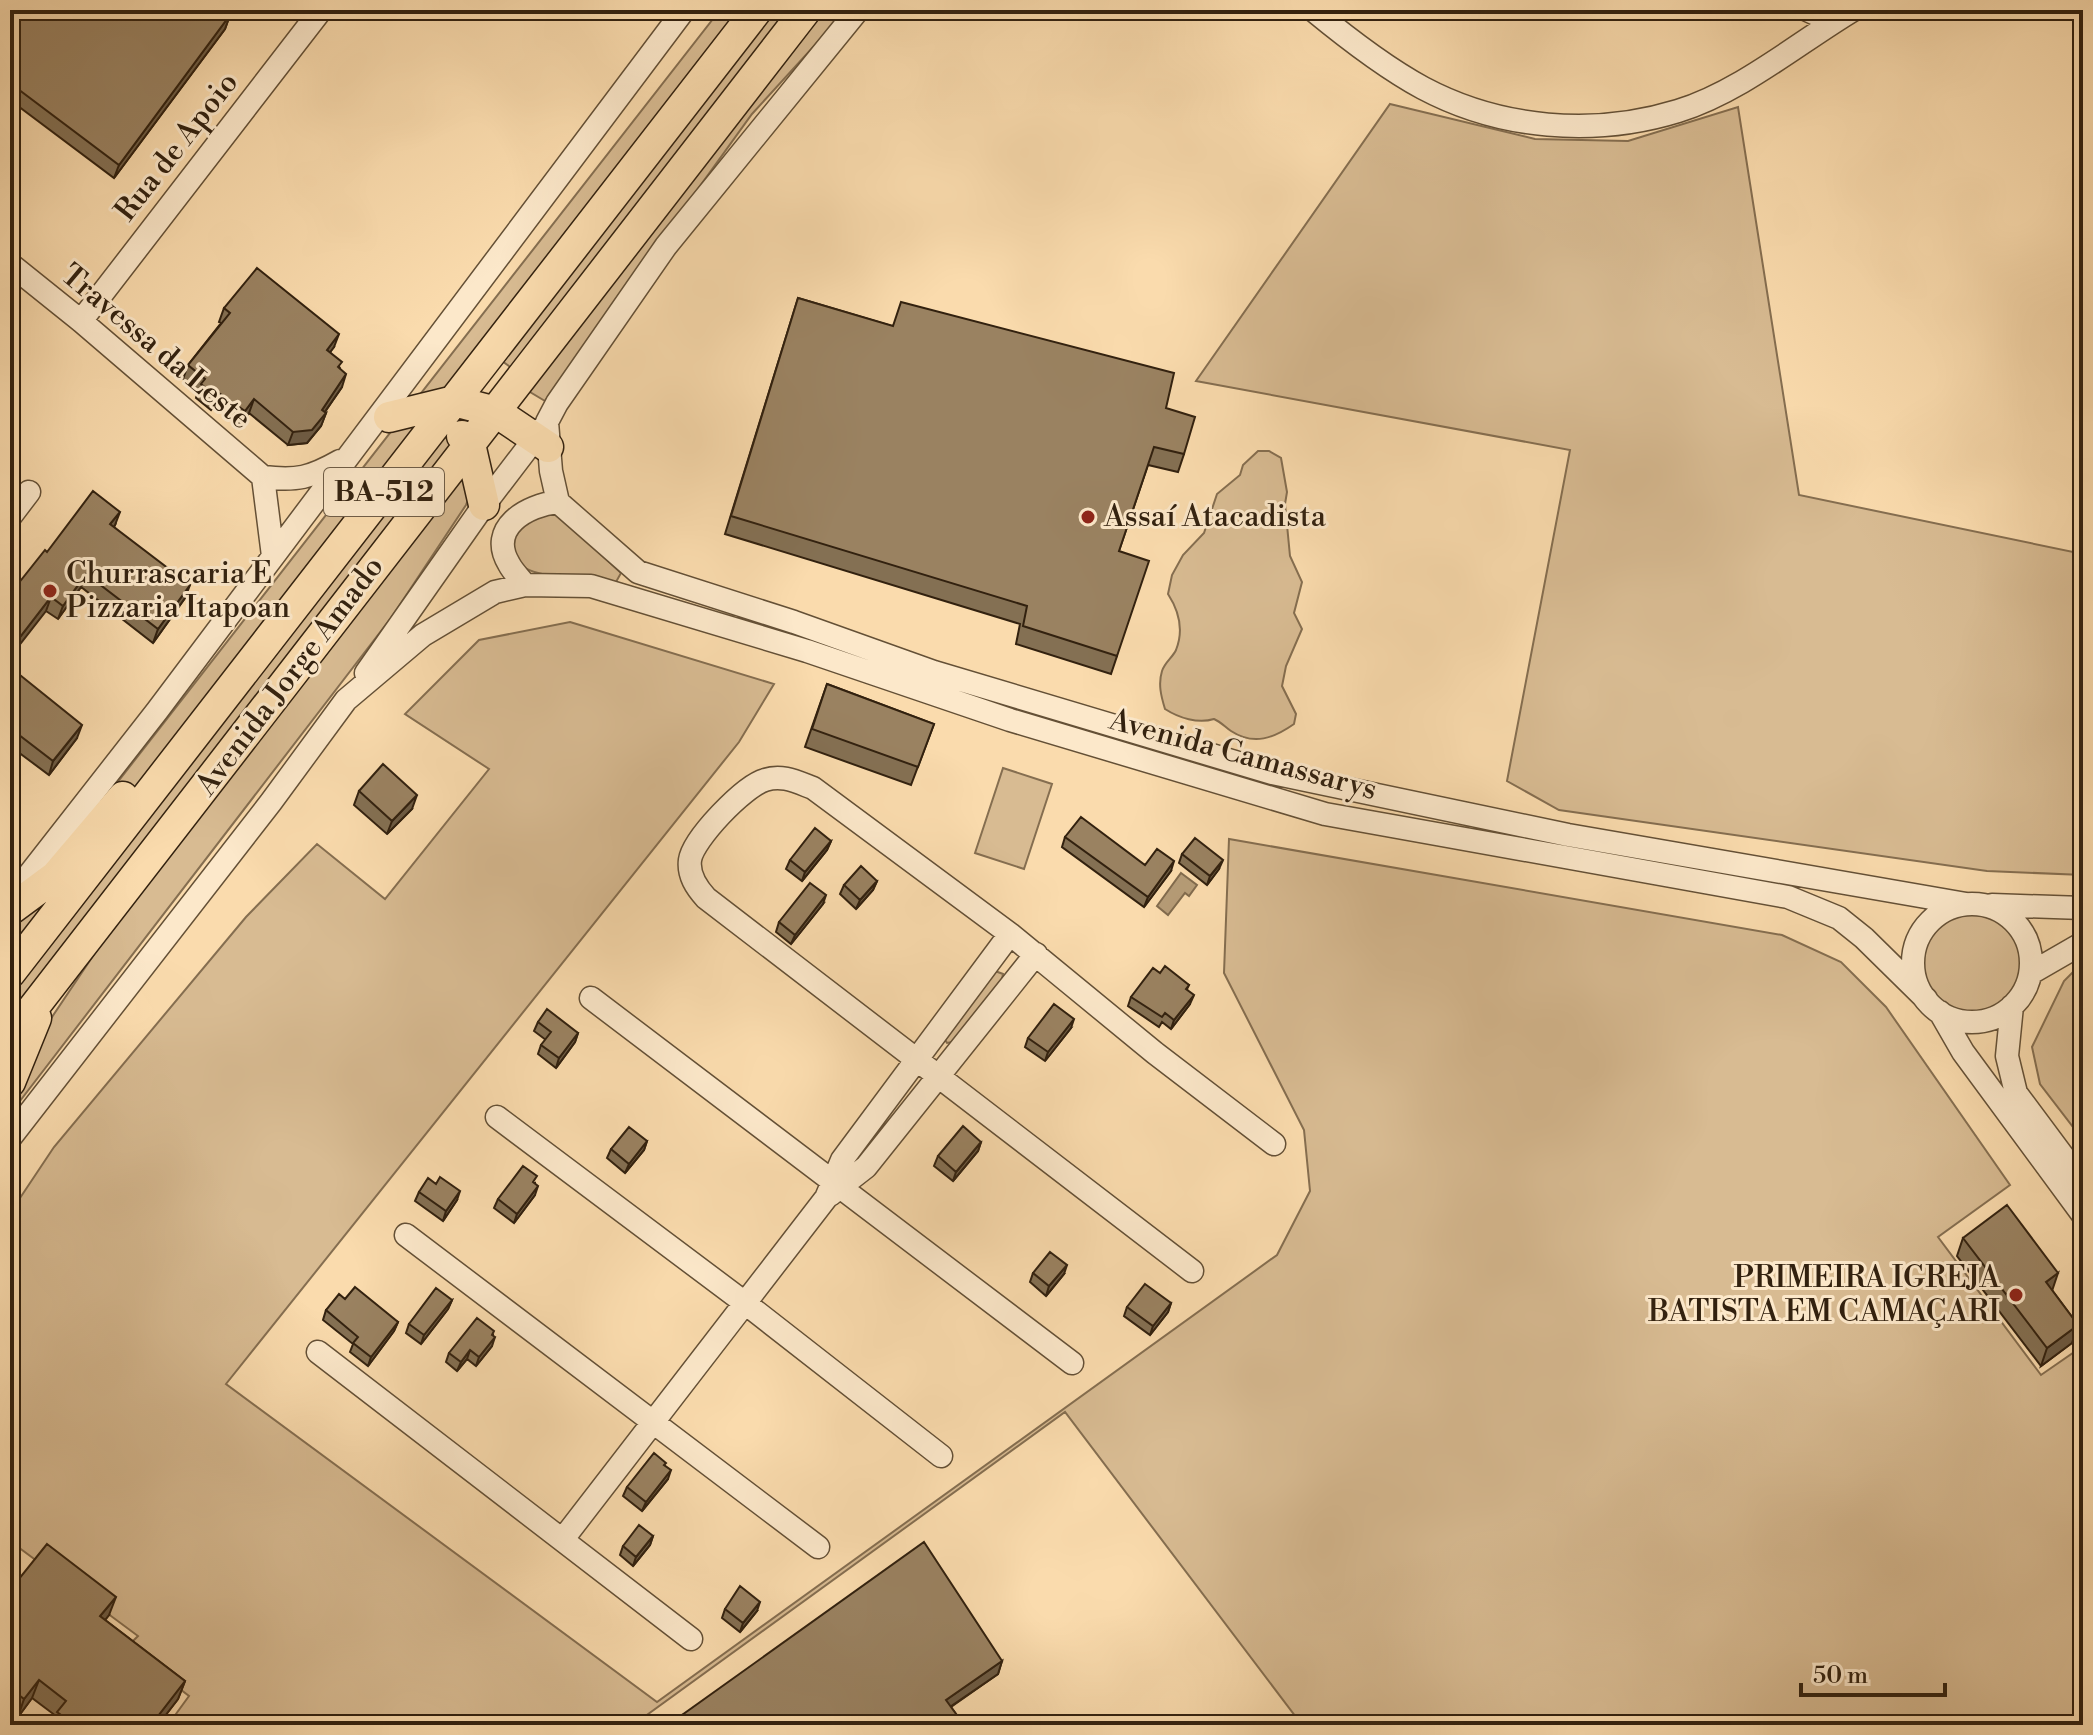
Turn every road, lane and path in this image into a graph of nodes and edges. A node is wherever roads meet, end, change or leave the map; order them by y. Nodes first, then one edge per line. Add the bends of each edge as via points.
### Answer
1 (321, 10) edge
2 (684, 10) edge
3 (757, 10) edge
4 (806, 10) edge
5 (858, 10) edge
6 (1313, 10) edge
7 (1807, 10) edge
8 (1853, 10) edge
9 (1833, 22) junction
10 (10, 264) edge
11 (81, 321) junction
12 (447, 411) junction
13 (496, 412) junction
14 (380, 421) junction
15 (544, 435) junction
16 (470, 444) junction
17 (345, 458) junction
18 (263, 477) junction
19 (29, 492) dead end
20 (558, 502) junction
21 (484, 505) junction
22 (10, 517) edge
23 (273, 556) junction
24 (525, 585) junction
25 (346, 700) junction
26 (192, 740) junction
27 (10, 899) edge
28 (1975, 904) junction
29 (2083, 908) edge
30 (10, 910) edge
31 (1010, 934) junction
32 (2083, 943) edge
33 (1036, 954) junction
34 (10, 973) edge
35 (2031, 973) junction
36 (46, 992) junction
37 (591, 998) dead end
38 (1933, 1006) junction
39 (2012, 1006) junction
40 (10, 1038) edge
41 (916, 1060) junction
42 (938, 1077) junction
43 (10, 1082) edge
44 (497, 1117) dead end
45 (10, 1138) edge
46 (1274, 1144) dead end
47 (2083, 1183) edge
48 (833, 1189) junction
49 (2083, 1215) edge
50 (406, 1235) dead end
51 (1192, 1271) dead end
52 (745, 1303) junction
53 (318, 1352) dead end
54 (1072, 1363) dead end
55 (654, 1421) junction
56 (941, 1456) dead end
57 (563, 1539) junction
58 (818, 1547) dead end
59 (691, 1639) dead end

1 - 11 street, Rua de Apoio
2 - 14 street
3 - 12 main road, Avenida Jorge Amado / BA-512
4 - 13 main road, Avenida Jorge Amado / BA-512
5 - 15 street via 666,246
6 - 9 street via 1423,88 1526,124 1558,126 1611,125 1679,111 1719,93
7 - 9 street
8 - 9 street
10 - 11 street, Travessa da Leste
11 - 18 street, Travessa da Leste
12 - 13 main road
12 - 14 main road
12 - 16 main road via 454,429
12 - 26 main road, Avenida Jorge Amado / BA-512
13 - 15 main road
13 - 16 main road, Avenida Jorge Amado / BA-512
14 - 17 street
15 - 20 street
15 - 21 street
16 - 21 main road
16 - 36 main road, Avenida Jorge Amado / BA-512
17 - 18 street via 293,481
17 - 23 street
18 - 23 street
19 - 22 street
20 - 24 street via 542,503 508,525 503,545 507,562
20 - 28 street, Avenida Camassarys via 638,572 934,672 1272,773 1568,835
21 - 25 street
23 - 27 street
24 - 25 street, Avenida Camassarys via 495,592 423,635
24 - 38 street, Avenida Camassarys via 591,586 1325,814 1788,897 1839,918
25 - 45 street
26 - 30 main road via 132,786 56,876
26 - 34 main road, Avenida Jorge Amado / BA-512
28 - 29 street
28 - 35 street via 2001,910 2016,922 2031,954
28 - 38 street via 1949,908 1933,918 1915,948 1917,984
31 - 33 street
31 - 41 street
31 - 41 street via 813,788 786,778 766,779 745,789 692,852 695,887 706,898
32 - 35 street
33 - 42 street
33 - 46 street
35 - 39 street
36 - 40 main road, Avenida Jorge Amado / BA-512
36 - 43 main road
37 - 48 street
38 - 39 street via 1958,1020 1977,1022
38 - 49 street
39 - 47 street via 2007,1056 2016,1093
41 - 42 street
41 - 48 street via 842,1160
42 - 48 street via 866,1167
42 - 51 street
44 - 52 street
48 - 52 street
48 - 54 street
50 - 55 street
52 - 55 street
52 - 56 street
53 - 57 street
55 - 57 street
55 - 58 street
57 - 59 street

